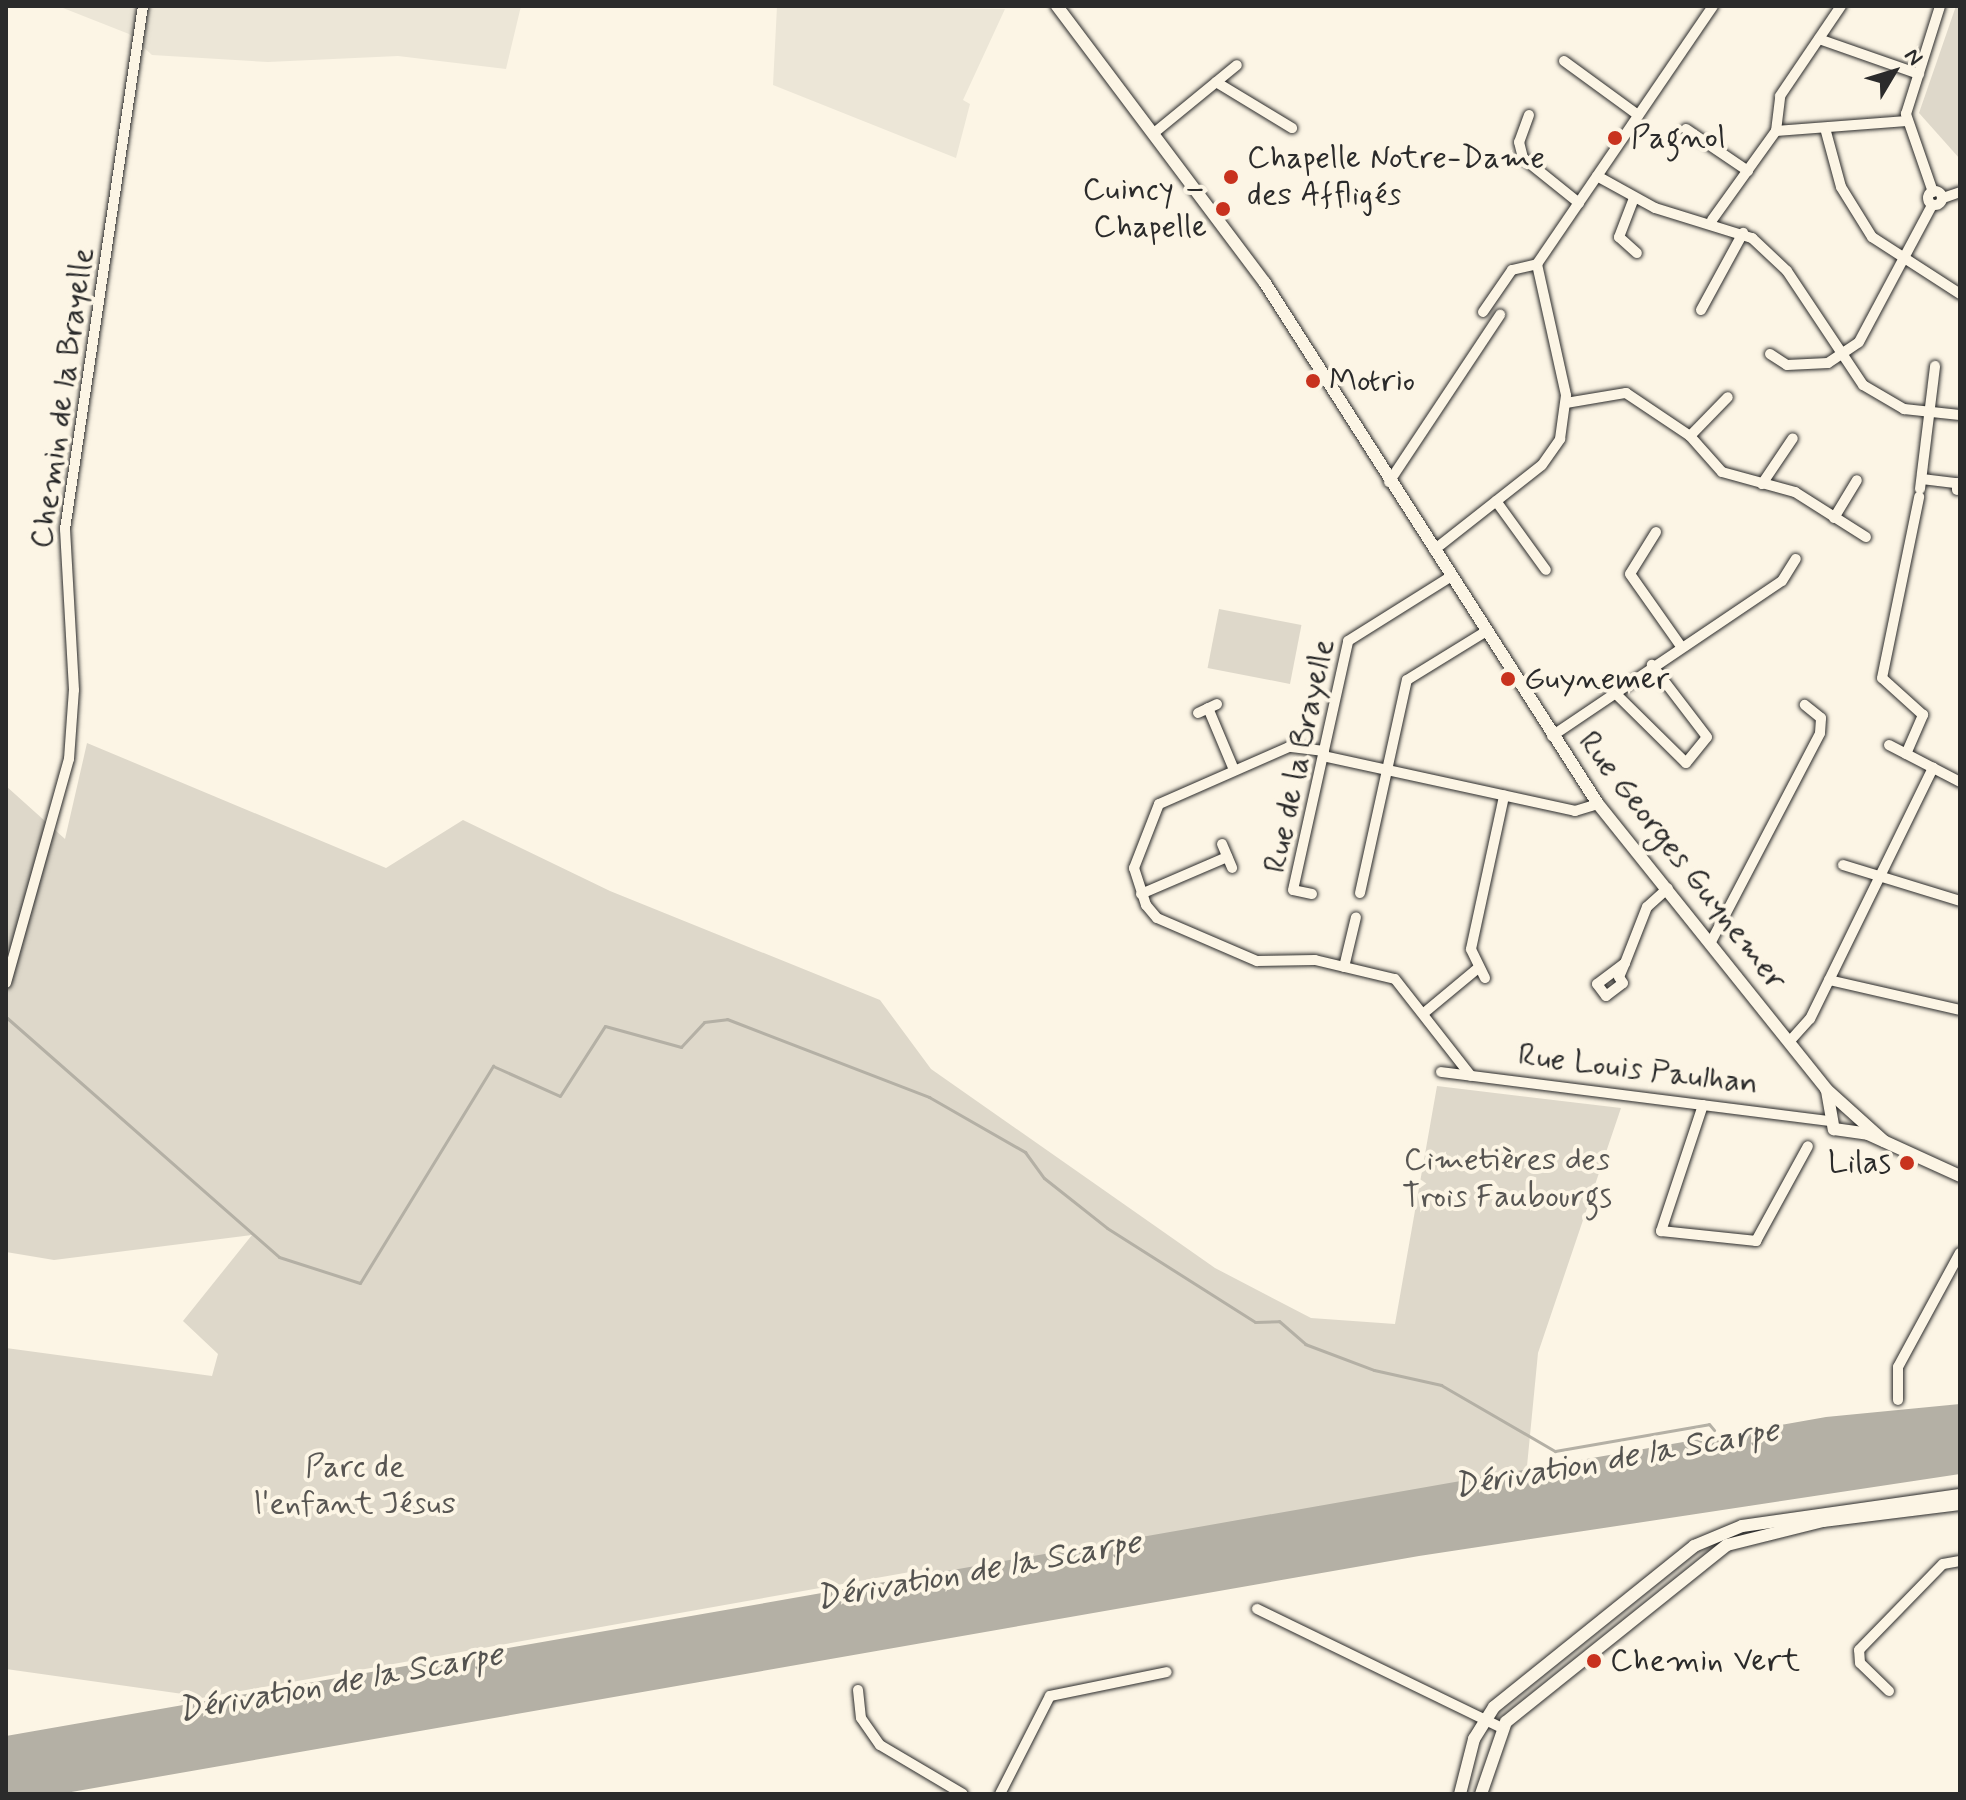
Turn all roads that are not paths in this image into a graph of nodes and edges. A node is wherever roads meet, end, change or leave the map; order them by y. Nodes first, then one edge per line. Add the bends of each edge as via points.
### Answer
1 (143, 6) edge
2 (1057, 6) edge
3 (1713, 6) edge
4 (1841, 6) edge
5 (1940, 6) edge
6 (1819, 39) junction
7 (1564, 61) dead end
8 (1237, 65) dead end
9 (1919, 74) junction
10 (1216, 82) junction
11 (1529, 115) dead end
12 (1638, 115) junction
13 (1907, 121) junction
14 (1292, 128) dead end
15 (1825, 128) junction
16 (1686, 129) dead end
17 (1776, 131) junction
18 (1154, 133) junction
19 (1748, 171) junction
20 (1597, 176) junction
21 (1933, 192) junction
22 (1960, 192) edge
23 (1634, 198) junction
24 (1943, 198) junction
25 (1579, 203) junction
26 (1932, 205) junction
27 (1712, 220) junction
28 (1743, 233) junction
29 (1637, 253) dead end
30 (1903, 261) junction
31 (1537, 264) junction
32 (1960, 294) edge
33 (1701, 310) dead end
34 (1483, 312) dead end
35 (1500, 315) dead end
36 (1770, 354) dead end
37 (1840, 357) junction
38 (1935, 366) dead end
39 (1728, 397) dead end
40 (1566, 403) junction
41 (1929, 415) junction
42 (1960, 415) edge
43 (1690, 436) junction
44 (1793, 438) dead end
45 (1857, 480) dead end
46 (1389, 482) junction
47 (1762, 484) junction
48 (1920, 488) junction
49 (1957, 490) dead end
50 (1496, 501) junction
51 (1834, 518) junction
52 (1656, 532) dead end
53 (1866, 537) dead end
54 (1434, 550) junction
55 (1796, 559) dead end
56 (1546, 570) dead end
57 (1450, 577) junction
58 (1485, 632) junction
59 (1680, 645) junction
60 (1652, 665) junction
61 (1614, 692) junction
62 (1805, 705) dead end
63 (1208, 708) dead end
64 (1552, 736) junction
65 (1889, 745) dead end
66 (1323, 753) junction
67 (1906, 754) junction
68 (1933, 768) junction
69 (1234, 770) junction
70 (1387, 770) junction
71 (1960, 782) edge
72 (1504, 796) junction
73 (1598, 804) junction
74 (1222, 844) dead end
75 (1227, 857) junction
76 (1843, 865) dead end
77 (1232, 868) dead end
78 (1877, 881) junction
79 (1668, 888) junction
80 (1360, 893) dead end
81 (1141, 894) junction
82 (1312, 894) dead end
83 (1960, 901) edge
84 (1356, 917) dead end
85 (1712, 940) junction
86 (1625, 963) dead end
87 (1344, 967) junction
88 (1477, 969) junction
89 (1485, 978) dead end
90 (1829, 980) junction
91 (6, 983) edge
92 (1960, 1010) edge
93 (1424, 1013) junction
94 (1789, 1042) junction
95 (1441, 1072) dead end
96 (1471, 1076) junction
97 (1826, 1089) junction
98 (1703, 1105) junction
99 (1848, 1112) junction
100 (1830, 1117) junction
101 (1843, 1130) junction
102 (1884, 1141) junction
103 (1808, 1146) dead end
104 (1960, 1176) edge
105 (1960, 1253) edge
106 (1898, 1400) dead end
107 (1960, 1498) edge
108 (1960, 1561) edge
109 (1257, 1609) dead end
110 (1167, 1672) dead end
111 (858, 1690) dead end
112 (1889, 1691) dead end
113 (1485, 1719) junction
114 (1502, 1728) junction
115 (963, 1794) edge
116 (1000, 1794) edge
117 (1460, 1794) edge
118 (1481, 1794) edge

1 - 91 street, Chemin de la Brayelle via 65,529 74,690 69,759
2 - 18 main road, Rue Georges Guynemer
3 - 12 street
4 - 6 street
5 - 9 street
6 - 9 street
6 - 17 street via 1780,96
7 - 12 street
8 - 10 street
9 - 13 street
10 - 14 street
10 - 18 street
11 - 25 street via 1520,154
12 - 20 street
13 - 15 street
13 - 21 street
15 - 17 street
15 - 30 street via 1847,200 1872,237
16 - 19 street
17 - 19 street
18 - 46 main road, Rue Georges Guynemer via 1265,283
19 - 27 street
20 - 23 street
20 - 25 street
21 - 24 street
21 - 26 street
22 - 24 street
23 - 27 street
23 - 29 street via 1619,237
24 - 26 street
25 - 31 street
26 - 30 street
27 - 28 street
28 - 33 street
28 - 37 street via 1781,263
30 - 32 street
30 - 37 street via 1864,337
31 - 34 street via 1512,270
31 - 40 street
35 - 46 street
36 - 37 street via 1787,365
37 - 41 street via 1881,398
38 - 41 street
39 - 43 street
40 - 43 street via 1626,393
40 - 50 street via 1552,452
41 - 42 street
41 - 48 street
43 - 47 street via 1716,468
44 - 47 street
45 - 51 street
46 - 54 main road, Rue Georges Guynemer
47 - 51 street via 1795,492
48 - 49 street via 1957,483
48 - 67 street via 1882,678 1923,715
50 - 54 street
50 - 56 street
51 - 53 street
52 - 59 street via 1630,574
54 - 57 main road, Rue Georges Guynemer
55 - 59 street via 1782,581
57 - 58 main road, Rue Georges Guynemer
57 - 66 street, Rue de la Brayelle via 1350,637
58 - 64 main road, Rue Georges Guynemer
58 - 70 street via 1409,677
59 - 60 street
60 - 61 street
60 - 61 street via 1707,737 1690,760 1677,761
61 - 64 street
62 - 85 street via 1821,718 1820,733
63 - 69 street
64 - 73 main road, Rue Georges Guynemer
65 - 67 street
66 - 69 street via 1294,745
66 - 70 street
66 - 82 street, Rue de la Brayelle via 1293,890
67 - 68 street
68 - 71 street
68 - 78 street
69 - 81 street via 1159,804 1134,868
70 - 72 street
70 - 80 street
72 - 73 street via 1575,811
72 - 88 street via 1471,949
73 - 79 main road, Rue Georges Guynemer
74 - 75 street
75 - 77 street
75 - 81 street
76 - 78 street
78 - 83 street
78 - 90 street
79 - 85 main road, Rue Georges Guynemer
79 - 86 street via 1647,907
81 - 87 street via 1157,918 1257,961
84 - 87 street
85 - 94 main road, Rue Georges Guynemer
87 - 93 street via 1395,979
88 - 89 street
88 - 93 street
90 - 92 street
90 - 94 street via 1808,1023
93 - 96 street
94 - 97 main road, Rue Georges Guynemer
95 - 96 street, Rue Louis Paulhan
96 - 98 street, Rue Louis Paulhan
97 - 99 main road, Rue Georges Guynemer
97 - 100 main road, Rue Georges Guynemer
98 - 100 street, Rue Louis Paulhan
98 - 103 street via 1661,1231 1756,1241
99 - 100 main road
99 - 101 main road
99 - 102 main road, Rue Georges Guynemer
100 - 101 main road, Rue Georges Guynemer
101 - 102 main road, Rue Georges Guynemer
102 - 104 main road, Rue Georges Guynemer
105 - 106 street via 1898,1367
107 - 113 main road via 1817,1513 1711,1537
107 - 114 main road via 1736,1541
108 - 112 street via 1943,1564 1859,1650 1860,1663
109 - 113 street
110 - 116 street via 1050,1696
111 - 115 street via 861,1718 885,1750
113 - 114 street
113 - 117 main road
114 - 118 main road

